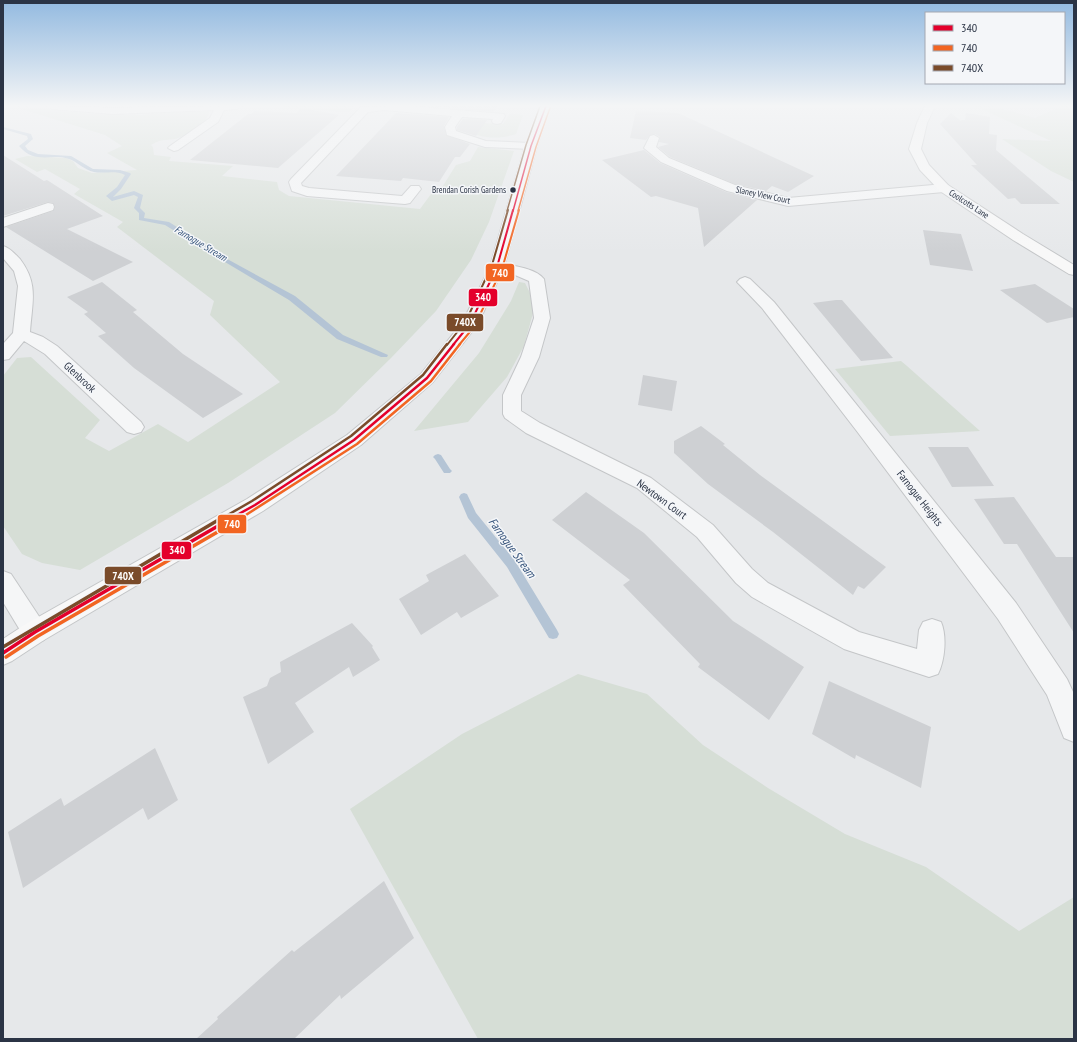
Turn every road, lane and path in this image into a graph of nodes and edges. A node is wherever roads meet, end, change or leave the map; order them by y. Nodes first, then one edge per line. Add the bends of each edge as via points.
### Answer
1 (321, 155) edge
2 (529, 155) edge
3 (658, 155) edge
4 (918, 155) edge
5 (944, 188) junction
6 (415, 189) dead end
7 (48, 207) dead end
8 (3, 223) edge
9 (3, 250) edge
10 (497, 267) junction
11 (1074, 270) edge
12 (745, 282) dead end
13 (21, 334) junction
14 (3, 355) edge
15 (134, 428) dead end
16 (3, 581) edge
17 (932, 630) dead end
18 (35, 632) junction
19 (3, 653) edge
20 (1074, 728) edge

1 - 6 street via 295,182 296,188 307,192 405,200
2 - 10 main road
3 - 5 street, Slaney View Court via 665,160 731,188 788,202
4 - 5 main road, Coolcotts Lane via 924,167
5 - 11 main road, Coolcotts Lane
7 - 8 street
9 - 13 street via 21,271 26,286
10 - 17 street, Newtown Court via 519,271 536,279 542,318 530,357 512,395 512,414 533,428 644,483 705,531 744,576 760,590 853,641 929,665
10 - 18 main road via 470,324 427,378 354,440 255,505
12 - 20 street, Farnogue Heights via 768,305 1007,611 1058,688
13 - 14 street
13 - 15 street, Glenbrook via 50,350
16 - 18 street
18 - 19 main road

